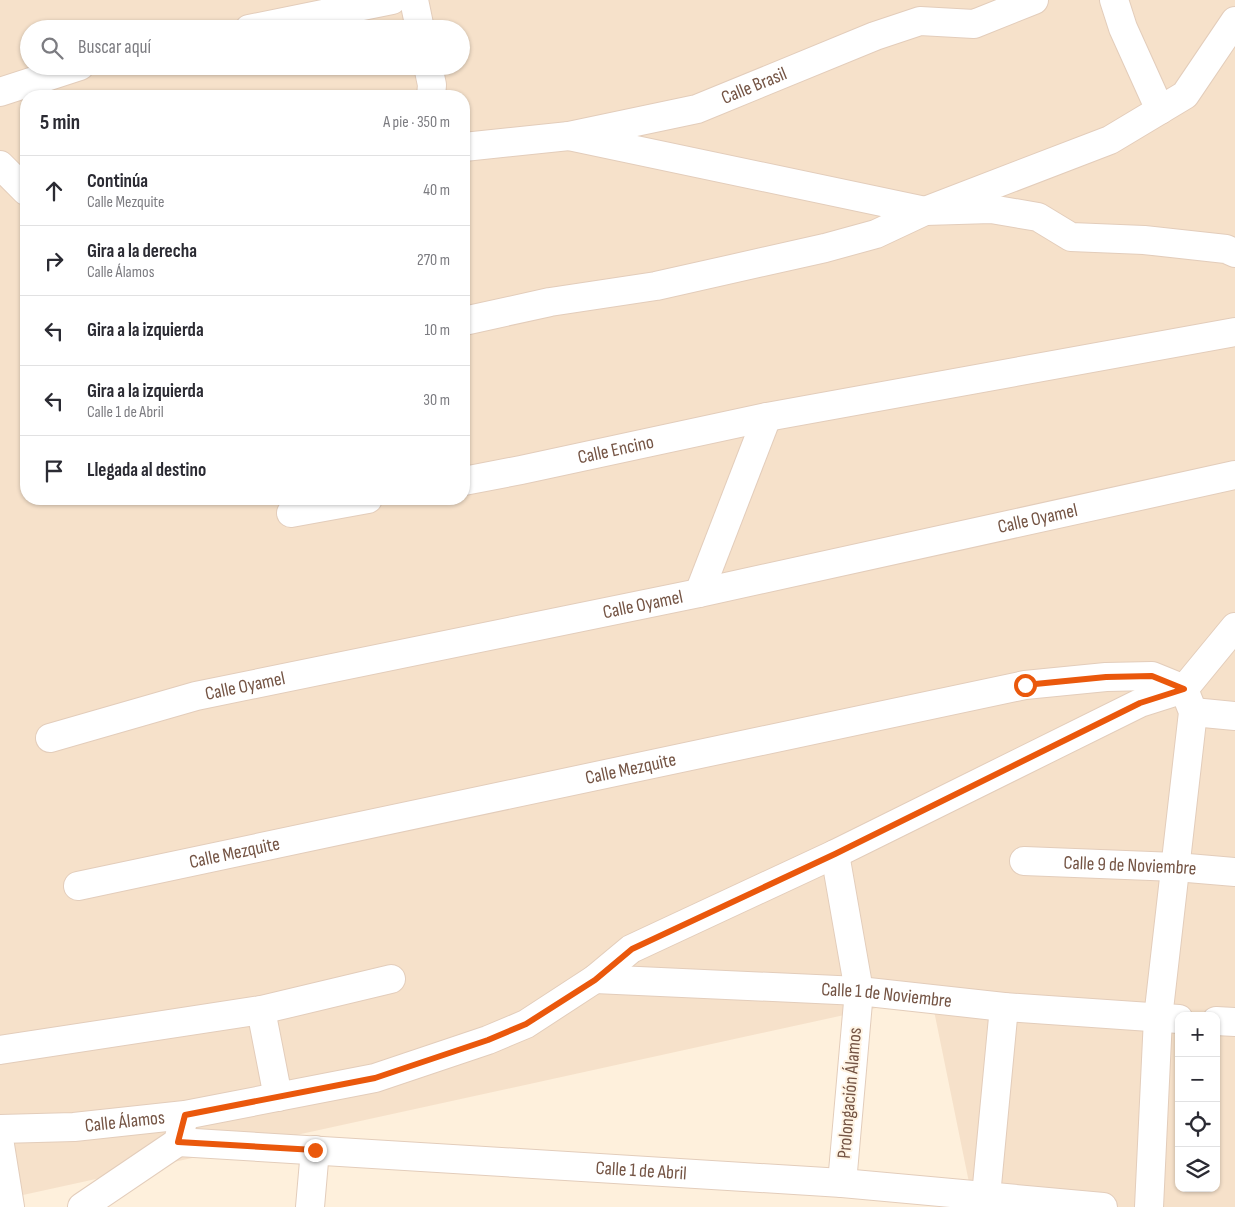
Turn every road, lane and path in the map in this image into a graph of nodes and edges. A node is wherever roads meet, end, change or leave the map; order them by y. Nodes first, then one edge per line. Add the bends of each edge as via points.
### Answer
1 (392, 0) edge
2 (414, 0) edge
3 (1034, 0) edge
4 (1114, 0) edge
5 (293, 20) edge
6 (418, 20) edge
7 (1235, 20) edge
8 (52, 75) edge
9 (430, 75) edge
10 (432, 90) edge
11 (0, 92) edge
12 (1160, 110) junction
13 (569, 136) junction
14 (470, 146) edge
15 (0, 165) edge
16 (20, 185) edge
17 (925, 211) junction
18 (1235, 253) edge
19 (470, 319) edge
20 (1235, 332) edge
21 (767, 417) junction
22 (1235, 475) edge
23 (470, 480) edge
24 (335, 505) edge
25 (291, 513) dead end
26 (699, 593) junction
27 (1235, 627) edge
28 (1189, 700) junction
29 (1235, 716) edge
30 (50, 738) dead end
31 (835, 854) junction
32 (1024, 861) dead end
33 (1176, 867) junction
34 (1235, 872) edge
35 (78, 886) dead end
36 (391, 978) dead end
37 (595, 980) junction
38 (859, 991) junction
39 (1004, 1007) junction
40 (261, 1010) junction
41 (1168, 1019) edge
42 (1220, 1021) edge
43 (1235, 1022) edge
44 (0, 1050) edge
45 (278, 1097) junction
46 (185, 1115) junction
47 (0, 1129) edge
48 (178, 1142) junction
49 (0, 1145) edge
50 (315, 1150) junction
51 (842, 1183) junction
52 (986, 1196) junction
53 (10, 1207) edge
54 (82, 1207) edge
55 (310, 1207) edge
56 (1103, 1207) edge
57 (1149, 1207) edge

1 - 5 street
2 - 6 street
3 - 13 street, Calle Brasil via 974,24 920,21 875,36 697,109
4 - 12 street
7 - 12 street via 1184,95
8 - 11 street
9 - 10 street
12 - 17 street via 1110,140
13 - 14 street, Calle Brasil
13 - 17 street
15 - 16 street
17 - 18 street via 991,209 1038,217 1071,237 1144,240 1226,249
17 - 19 street via 876,234 826,248 656,286 550,302
20 - 21 street, Calle Encino
21 - 23 street, Calle Encino
21 - 26 street
22 - 26 street, Calle Oyamel
24 - 25 street
26 - 30 street, Calle Oyamel via 196,696
27 - 28 street
28 - 29 street
28 - 31 street, Calle Álamos via 1140,703
28 - 33 street
28 - 35 street, Calle Mezquite via 1152,676 1025,685
31 - 37 street, Calle Álamos via 632,949
31 - 38 street, Prolongación Álamos
32 - 33 street, Calle 9 de Noviembre
33 - 34 street, Calle 9 de Noviembre
33 - 41 street
36 - 40 street
37 - 38 street, Calle 1 de Noviembre
37 - 45 street, Calle Álamos via 526,1024 488,1040 375,1078
38 - 39 street, Calle 1 de Noviembre
38 - 51 street, Prolongación Álamos
39 - 41 street, Calle 1 de Noviembre
39 - 52 street
40 - 44 street
40 - 45 street
41 - 57 street
42 - 43 street
45 - 46 street, Calle Álamos
46 - 47 street, Calle Álamos via 74,1127
46 - 48 street
48 - 50 street, Calle 1 de Abril
48 - 54 street
49 - 53 street
50 - 51 street, Calle 1 de Abril
50 - 55 street
51 - 52 street, Calle 1 de Abril
52 - 56 street, Calle 1 de Abril

